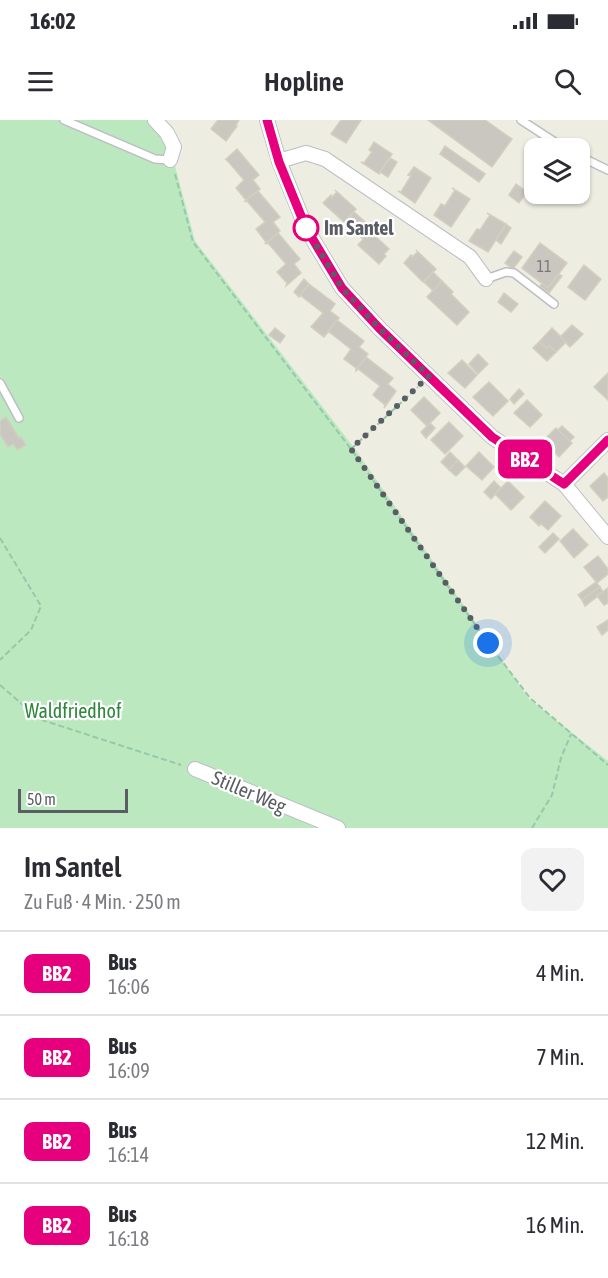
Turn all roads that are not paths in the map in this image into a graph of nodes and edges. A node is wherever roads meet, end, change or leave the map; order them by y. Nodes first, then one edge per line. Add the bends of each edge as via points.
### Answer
1 (64, 120) edge
2 (155, 120) edge
3 (267, 120) edge
4 (521, 120) edge
5 (549, 138) edge
6 (170, 159) joint
7 (590, 161) edge
8 (279, 162) junction
9 (608, 170) edge
10 (486, 279) joint
11 (554, 304) dead end
12 (0, 383) edge
13 (19, 418) dead end
14 (608, 440) edge
15 (564, 484) junction
16 (608, 537) edge
17 (195, 769) road end
18 (338, 828) edge

1 - 6 lane via 155,159
2 - 6 street via 174,147
3 - 8 street
4 - 5 lane
7 - 9 lane
8 - 10 street via 306,153 325,159 470,257
8 - 15 street via 306,228 342,288 492,437
10 - 11 lane via 514,273
12 - 13 lane
14 - 15 street
15 - 16 street
17 - 18 street, Stiller Weg

